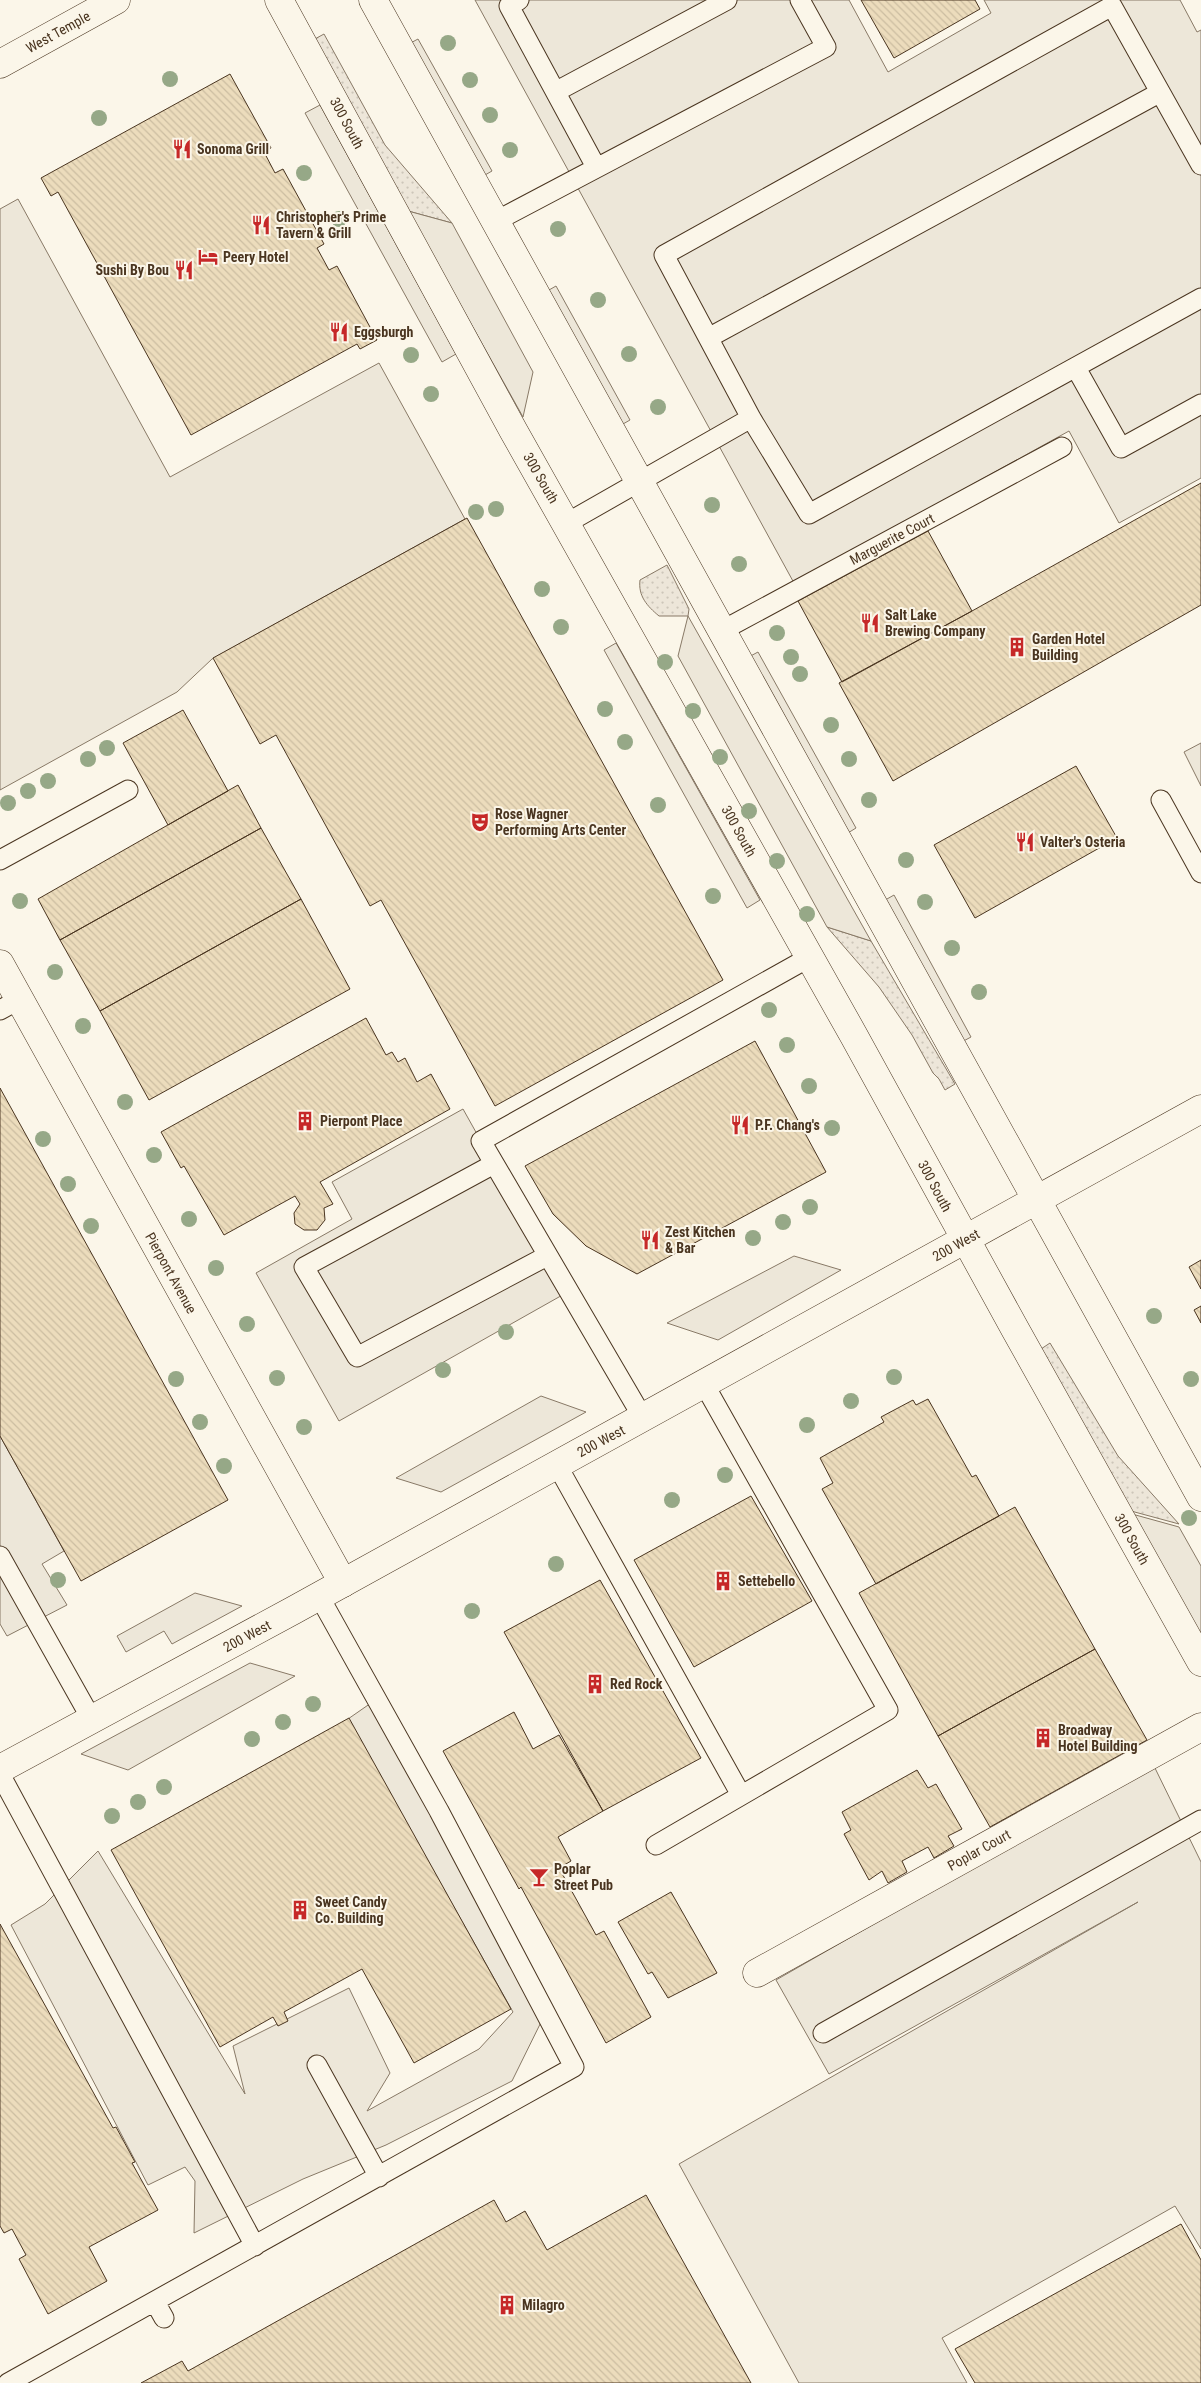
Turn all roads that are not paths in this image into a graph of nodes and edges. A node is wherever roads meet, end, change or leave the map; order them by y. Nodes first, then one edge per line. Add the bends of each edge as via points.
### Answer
1 (116, 0) edge
2 (279, 0) edge
3 (373, 0) edge
4 (519, 0) edge
5 (727, 0) edge
6 (800, 0) edge
7 (0, 64) edge
8 (557, 91) junction
9 (1159, 93) junction
10 (1201, 165) edge
11 (596, 167) junction
12 (496, 221) junction
13 (1201, 298) edge
14 (710, 337) junction
15 (1076, 368) junction
16 (1201, 404) edge
17 (751, 418) junction
18 (1062, 447) dead end
19 (640, 480) junction
20 (567, 523) junction
21 (723, 630) junction
22 (128, 790) dead end
23 (1161, 800) dead end
24 (0, 860) edge
25 (1201, 873) edge
26 (810, 957) junction
27 (0, 964) edge
28 (10, 1005) edge
29 (1201, 1109) edge
30 (494, 1164) junction
31 (1037, 1201) junction
32 (964, 1239) junction
33 (547, 1256) junction
34 (704, 1384) junction
35 (643, 1418) junction
36 (556, 1465) junction
37 (1201, 1497) edge
38 (0, 1556) edge
39 (343, 1583) junction
40 (319, 1596) junction
41 (1201, 1662) edge
42 (92, 1720) junction
43 (1201, 1726) edge
44 (0, 1769) edge
45 (0, 1774) edge
46 (741, 1795) junction
47 (1201, 1820) edge
48 (656, 1845) dead end
49 (757, 1973) dead end
50 (823, 2033) dead end
51 (317, 2065) dead end
52 (379, 2177) junction
53 (255, 2246) junction
54 (155, 2302) junction
55 (164, 2318) dead end
56 (8, 2383) edge

1 - 7 street, West Temple
2 - 20 street, 300 South
3 - 12 street
4 - 8 lane via 509,6
5 - 8 lane
6 - 11 lane via 826,47
8 - 11 lane
9 - 10 lane
9 - 14 lane
9 - 14 lane via 1112,6 664,255
11 - 12 lane
12 - 19 street
13 - 15 lane
14 - 17 lane
15 - 16 lane via 1121,448
15 - 17 lane via 809,514
17 - 19 lane
18 - 21 lane, Marguerite Court
19 - 20 lane
19 - 21 street
20 - 26 street, 300 South
21 - 31 street
22 - 24 lane
23 - 25 lane
26 - 30 lane via 481,1141
26 - 32 street, 300 South
27 - 28 street, Pierpont Avenue
28 - 39 street, Pierpont Avenue
29 - 31 street, 200 West
30 - 33 lane
30 - 33 lane via 304,1267 357,1357
31 - 32 street, 200 West
31 - 37 street
32 - 34 street, 200 West
32 - 41 street, 300 South
33 - 35 lane
34 - 35 street, 200 West
34 - 46 lane via 888,1710
35 - 36 street, 200 West
36 - 39 street, 200 West
36 - 46 lane
38 - 42 lane
39 - 40 street, 200 West
40 - 42 street, 200 West
40 - 52 lane via 439,1811 574,2068
42 - 44 street, 200 West
43 - 49 street, Poplar Court
45 - 53 lane
46 - 48 lane
47 - 50 lane
51 - 52 lane
52 - 53 lane
53 - 54 lane
54 - 55 lane
54 - 56 lane

